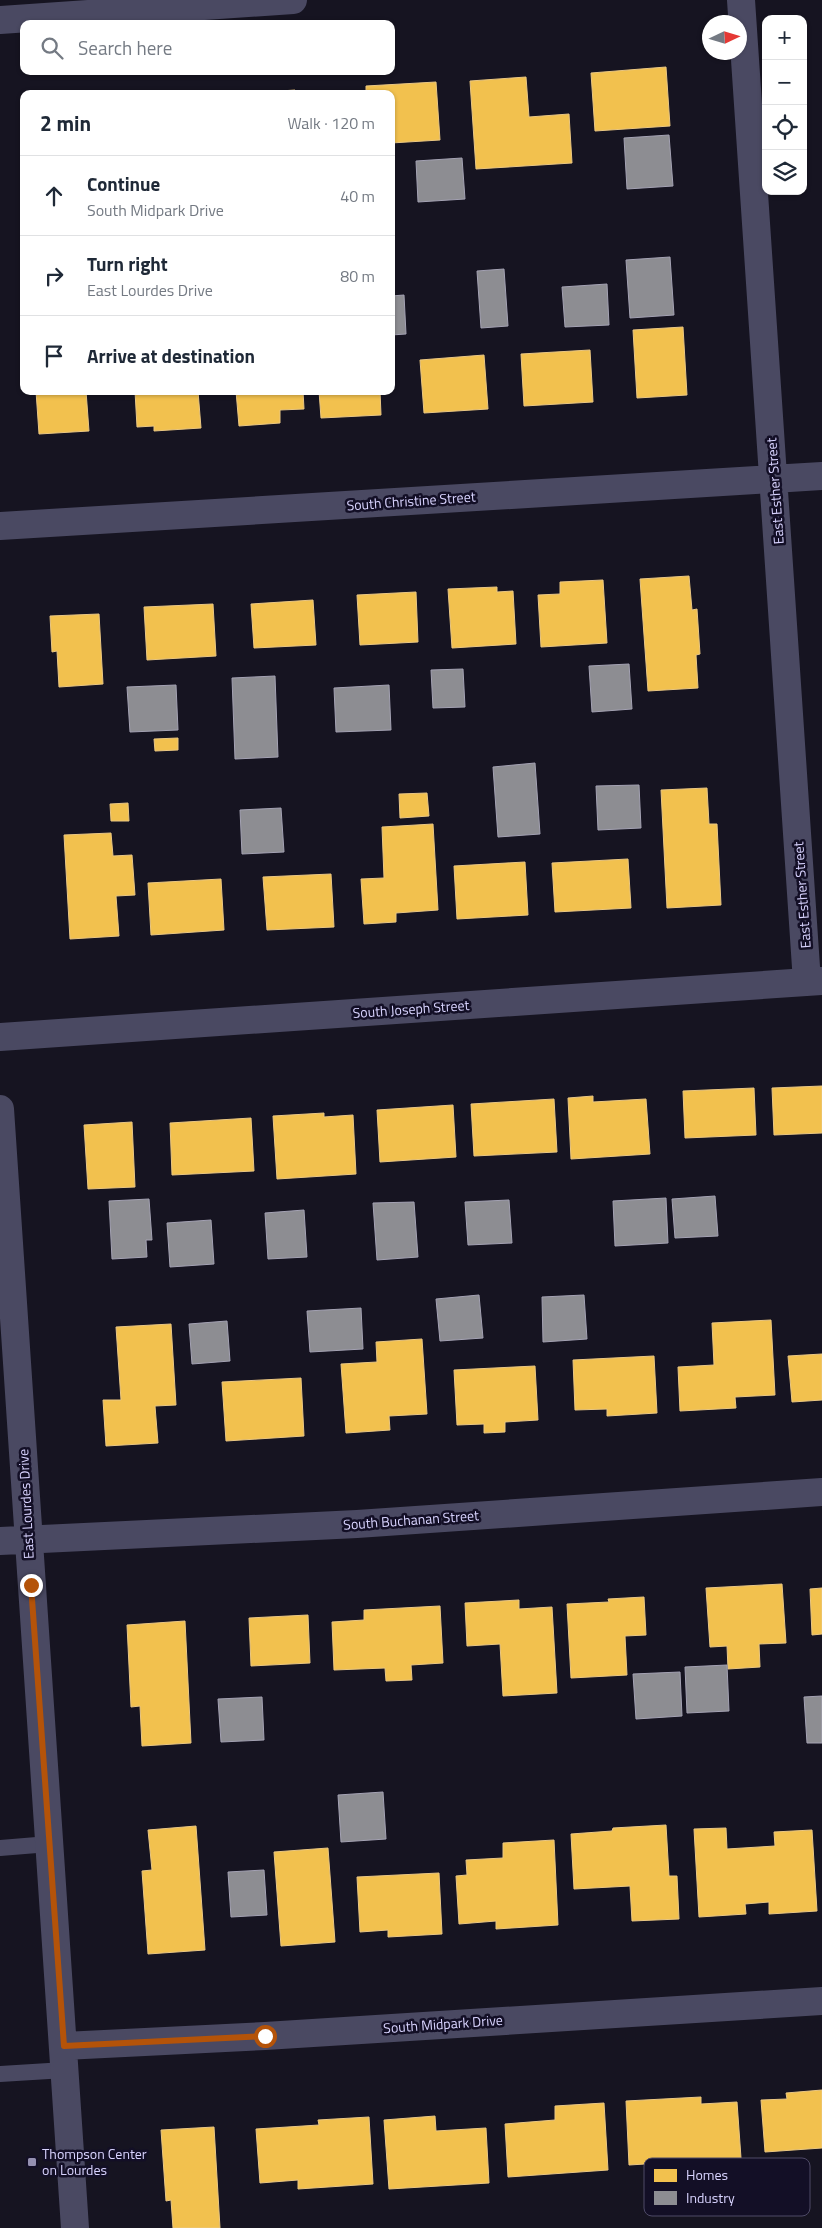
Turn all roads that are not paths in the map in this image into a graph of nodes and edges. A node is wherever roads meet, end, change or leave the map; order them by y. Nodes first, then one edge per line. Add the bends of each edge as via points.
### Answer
1 (293, 0) edge
2 (741, 0) edge
3 (0, 20) edge
4 (822, 476) edge
5 (775, 479) junction
6 (0, 526) edge
7 (815, 982) edge
8 (0, 1037) edge
9 (0, 1108) edge
10 (822, 1492) edge
11 (28, 1539) junction
12 (0, 1541) edge
13 (50, 1844) junction
14 (0, 1848) edge
15 (822, 2001) edge
16 (64, 2058) junction
17 (0, 2074) edge
18 (75, 2228) edge

1 - 3 street
2 - 5 street, East Esther Street
4 - 5 street, South Christine Street
5 - 6 street, South Christine Street
5 - 7 street, East Esther Street
7 - 8 street, South Joseph Street
9 - 11 street, East Lourdes Drive
10 - 11 street, South Buchanan Street via 357,1524
11 - 12 street, South Buchanan Street
11 - 13 street, East Lourdes Drive
13 - 14 lane
13 - 16 street, East Lourdes Drive
15 - 16 street, South Midpark Drive via 265,2036
16 - 17 lane
16 - 18 street, East Lourdes Drive

